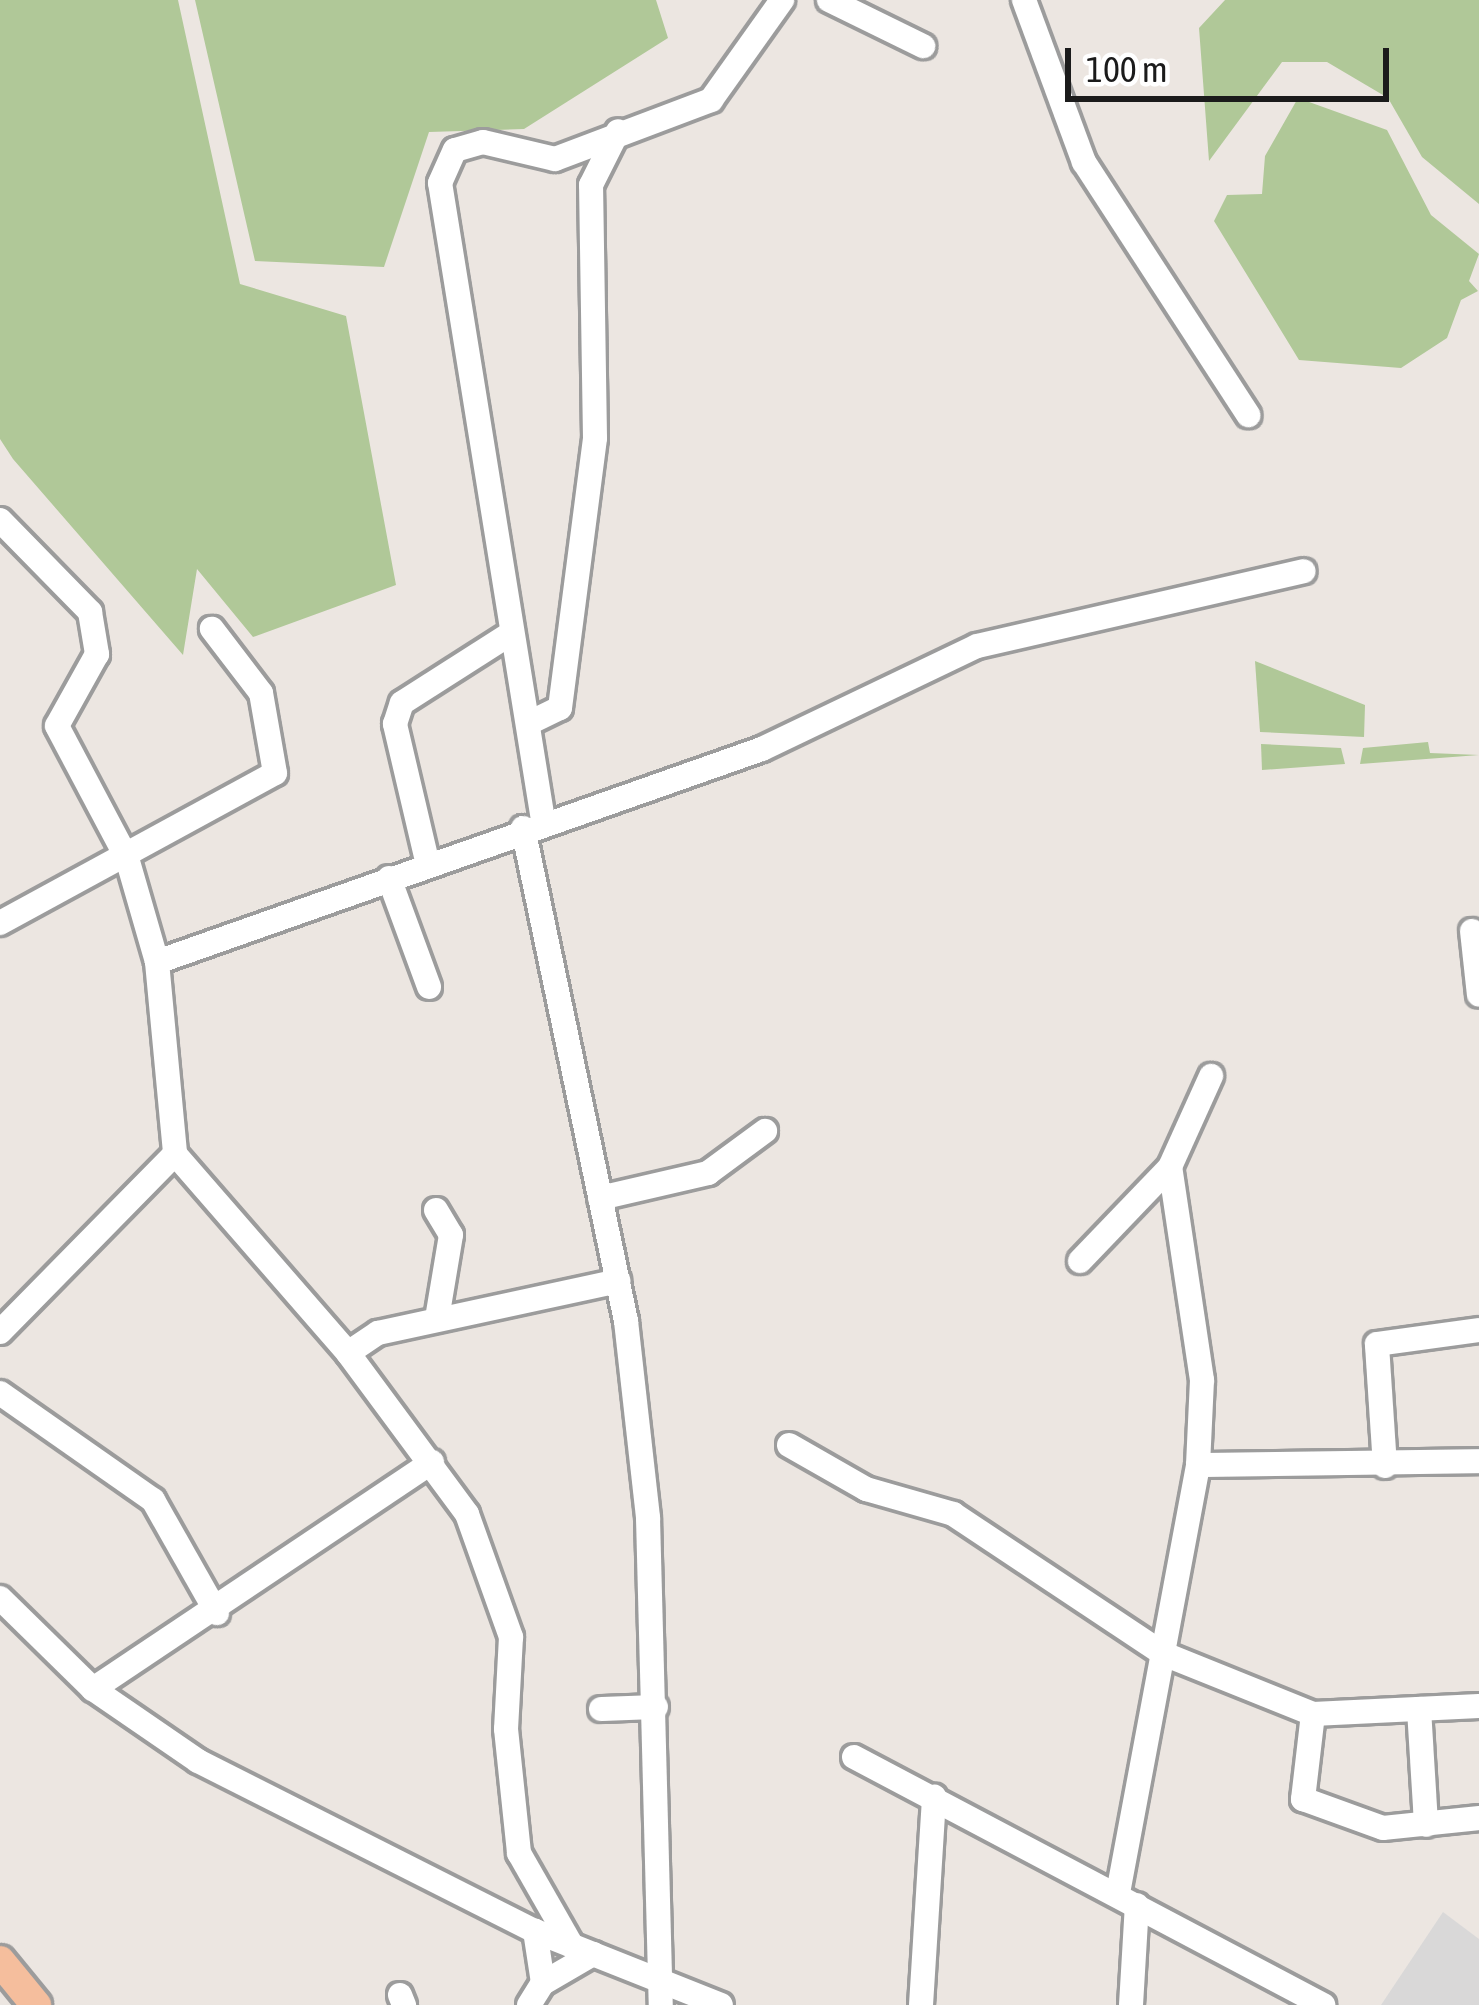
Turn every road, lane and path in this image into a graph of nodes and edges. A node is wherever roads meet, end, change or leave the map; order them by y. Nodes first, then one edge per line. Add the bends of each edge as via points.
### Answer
1 (782, 0) edge
2 (829, 0) edge
3 (1024, 0) edge
4 (923, 46) dead end
5 (618, 131) junction
6 (1248, 415) dead end
7 (0, 520) edge
8 (1304, 571) dead end
9 (212, 629) dead end
10 (510, 634) junction
11 (531, 722) junction
12 (533, 824) junction
13 (127, 858) junction
14 (428, 865) junction
15 (389, 878) junction
16 (0, 923) edge
17 (1472, 931) dead end
18 (157, 962) junction
19 (429, 987) dead end
20 (1479, 994) edge
21 (1211, 1076) dead end
22 (765, 1131) dead end
23 (176, 1154) junction
24 (1170, 1167) junction
25 (600, 1198) junction
26 (436, 1210) dead end
27 (1081, 1261) dead end
28 (618, 1281) junction
29 (437, 1318) junction
30 (1479, 1330) edge
31 (0, 1331) edge
32 (349, 1352) junction
33 (0, 1393) edge
34 (789, 1445) dead end
35 (1479, 1461) edge
36 (432, 1462) junction
37 (1198, 1465) junction
38 (1385, 1466) junction
39 (0, 1598) edge
40 (218, 1613) junction
41 (1164, 1654) junction
42 (93, 1689) junction
43 (1479, 1706) edge
44 (656, 1707) junction
45 (601, 1709) dead end
46 (1419, 1709) junction
47 (1313, 1714) junction
48 (854, 1757) dead end
49 (934, 1796) junction
50 (1479, 1818) edge
51 (1426, 1825) junction
52 (1128, 1899) junction
53 (535, 1931) junction
54 (583, 1950) junction
55 (0, 1961) edge
56 (660, 1976) junction
57 (543, 1982) junction
58 (36, 2005) edge
59 (529, 2005) edge
60 (662, 2005) edge
61 (721, 2005) edge
62 (921, 2005) edge
63 (1131, 2005) edge
64 (1323, 2005) edge

1 - 5 street via 712,100
2 - 4 street
3 - 6 street via 1084,162
5 - 10 street via 555,159 483,142 455,151 440,183
5 - 11 street via 591,185 595,439 560,707
7 - 13 street via 90,613 97,654 57,726
8 - 12 street via 977,646 762,749
9 - 13 street via 261,693 275,773
10 - 11 street
10 - 14 street via 402,703 395,724
11 - 12 street
12 - 14 street
12 - 25 street
13 - 16 street
13 - 18 street
14 - 15 street
15 - 18 street
15 - 19 street
17 - 20 street
18 - 23 street
21 - 24 street
22 - 25 street via 708,1173
23 - 31 street
23 - 32 street
24 - 27 street
24 - 37 street via 1202,1380
25 - 28 street
26 - 29 street via 451,1235
28 - 29 street
28 - 44 street via 648,1518
29 - 32 street
30 - 38 street via 1377,1344
32 - 36 street
33 - 40 street via 153,1500
34 - 41 street via 866,1489 953,1514
35 - 38 street
36 - 40 street
36 - 54 street via 496,1582 512,1637 506,1729 520,1853
37 - 38 street
37 - 41 street
39 - 42 street
40 - 42 street
41 - 47 street
41 - 52 street
42 - 53 street via 198,1761
43 - 46 street
44 - 45 street
44 - 56 street
46 - 47 street
46 - 51 street
47 - 51 street via 1303,1798 1383,1828
48 - 49 street
49 - 52 street
49 - 62 street
50 - 51 street
52 - 63 street
52 - 64 street
53 - 54 street
53 - 57 street
54 - 56 street
54 - 57 street
55 - 58 main road
56 - 60 street
56 - 61 street
57 - 59 street

